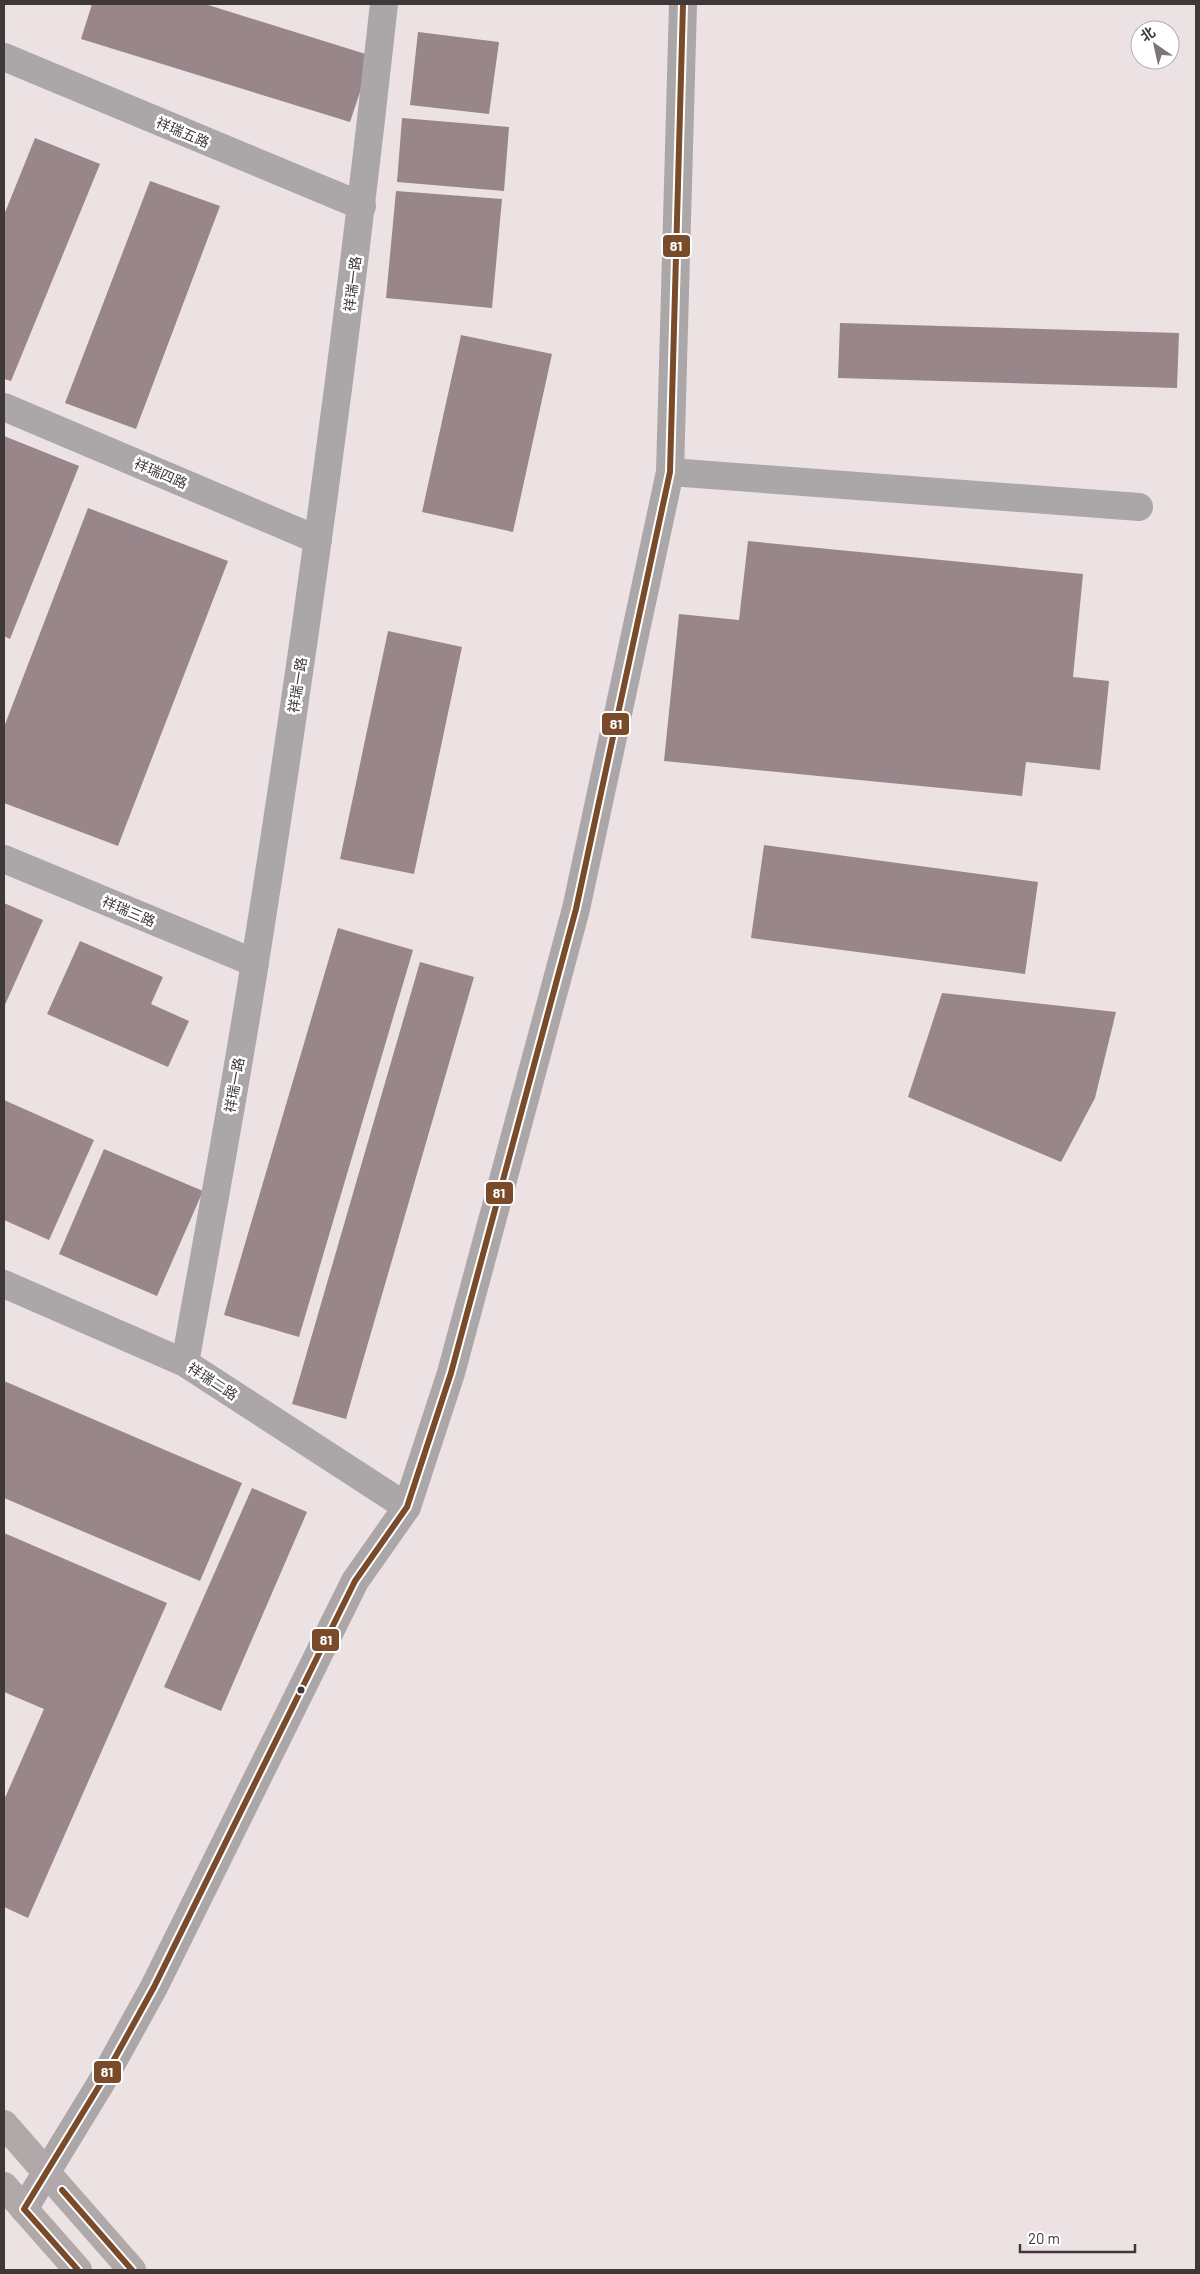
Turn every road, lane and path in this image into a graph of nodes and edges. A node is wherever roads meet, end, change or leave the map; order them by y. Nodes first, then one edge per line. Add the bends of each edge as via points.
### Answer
1 (384, 4) edge
2 (683, 4) edge
3 (4, 58) edge
4 (362, 206) junction
5 (4, 407) edge
6 (670, 472) junction
7 (1139, 507) dead end
8 (318, 540) junction
9 (4, 859) edge
10 (255, 964) junction
11 (4, 1284) edge
12 (185, 1363) junction
13 (407, 1507) junction
14 (4, 2124) edge
15 (47, 2174) junction
16 (4, 2186) edge
17 (24, 2209) junction
18 (78, 2270) edge
19 (132, 2270) edge

1 - 4 street, 祥瑞一路
2 - 6 street
3 - 4 street, 祥瑞五路
4 - 8 street, 祥瑞一路
5 - 8 street, 祥瑞四路
6 - 7 street
6 - 13 street via 576,909 450,1373
8 - 10 street, 祥瑞一路
9 - 10 street, 祥瑞三路
10 - 12 street, 祥瑞一路
11 - 12 street, 祥瑞二路
12 - 13 street, 祥瑞二路
13 - 15 street via 355,1581 154,1988
14 - 15 main road
15 - 17 street
15 - 19 main road
16 - 17 main road
17 - 18 main road

